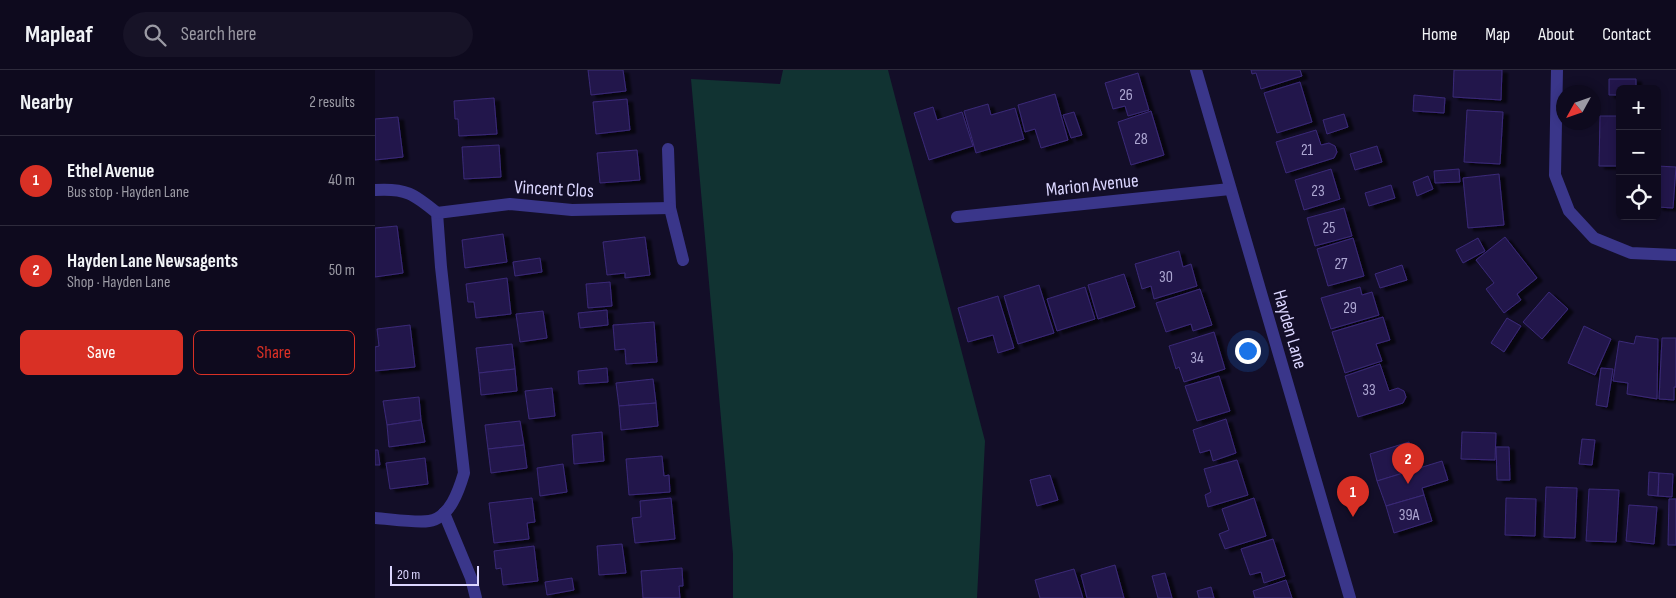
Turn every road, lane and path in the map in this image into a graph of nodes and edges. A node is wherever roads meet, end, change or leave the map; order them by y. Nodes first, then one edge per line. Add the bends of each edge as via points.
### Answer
1 (1196, 70) edge
2 (1557, 70) edge
3 (668, 149) dead end
4 (1231, 189) junction
5 (375, 190) edge
6 (670, 208) junction
7 (437, 213) junction
8 (957, 217) dead end
9 (1676, 255) edge
10 (683, 260) dead end
11 (444, 513) junction
12 (375, 518) edge
13 (475, 598) edge
14 (1350, 598) edge

1 - 4 street, Hayden Lane
2 - 9 street via 1555,175 1569,211 1594,238 1601,241 1631,253
3 - 6 street
4 - 8 street, Marion Avenue
4 - 14 street, Hayden Lane
5 - 7 street via 394,188 409,193
6 - 7 street, Vincent Clos via 572,210 510,204
6 - 10 street
7 - 11 street via 463,473 458,494
11 - 12 street via 431,521
11 - 13 street via 471,578

